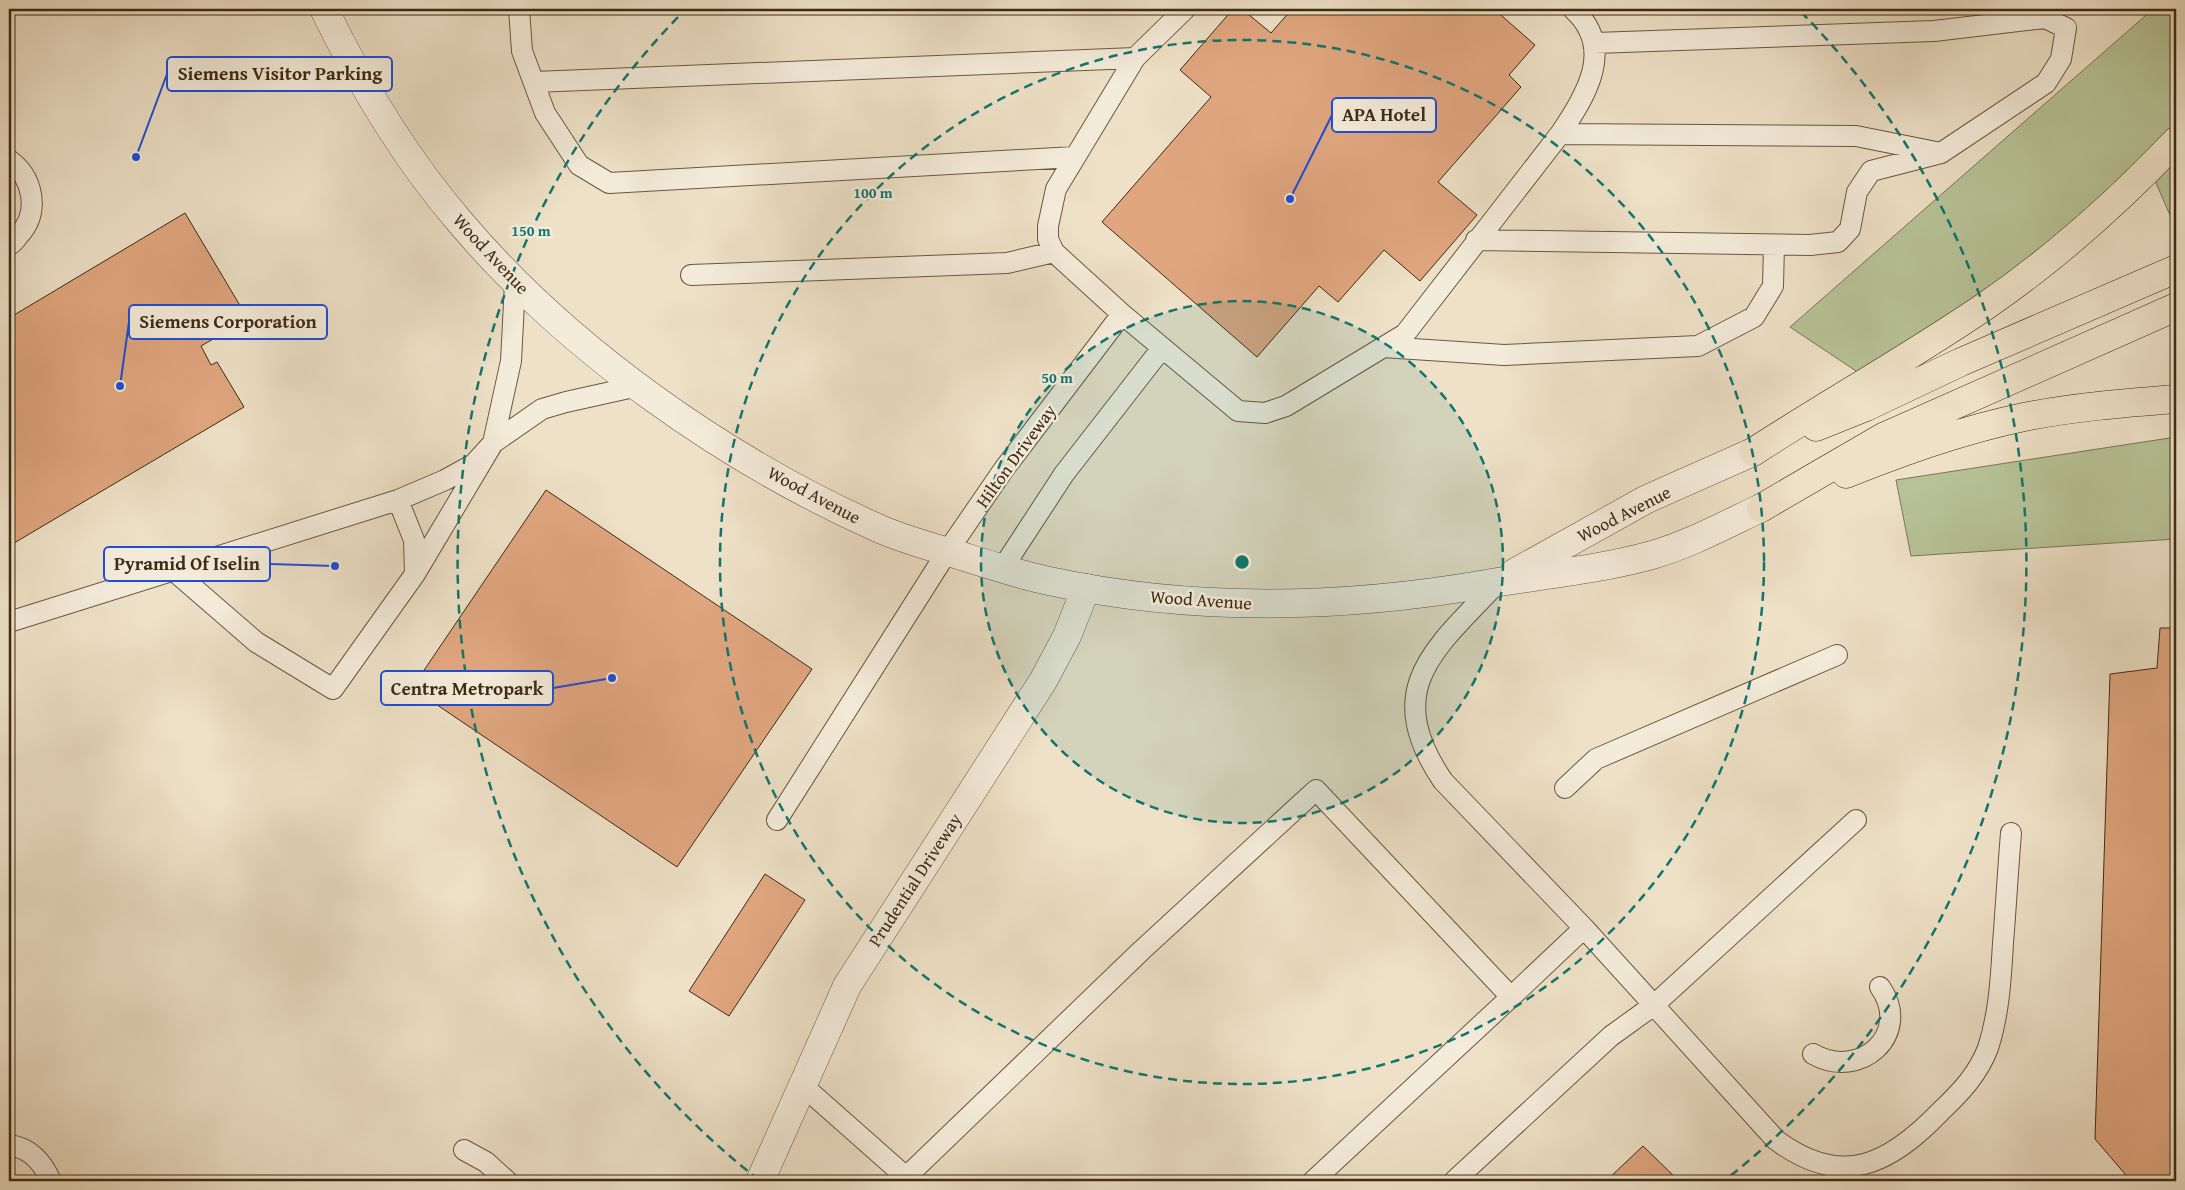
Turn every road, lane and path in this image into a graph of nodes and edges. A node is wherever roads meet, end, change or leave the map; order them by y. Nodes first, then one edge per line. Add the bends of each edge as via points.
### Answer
1 (324, 9) edge
2 (519, 9) edge
3 (1185, 9) edge
4 (1573, 9) edge
5 (1595, 43) junction
6 (1135, 58) junction
7 (534, 82) junction
8 (1560, 134) junction
9 (2176, 141) edge
10 (1941, 153) junction
11 (1074, 157) junction
12 (9, 160) edge
13 (1476, 240) junction
14 (9, 245) edge
15 (1774, 245) junction
16 (1054, 252) junction
17 (2176, 268) edge
18 (691, 275) dead end
19 (516, 283) junction
20 (2176, 307) edge
21 (1122, 314) junction
22 (1383, 347) junction
23 (1162, 348) junction
24 (638, 386) junction
25 (2176, 399) edge
26 (493, 443) junction
27 (1753, 452) junction
28 (398, 500) junction
29 (1760, 508) junction
30 (947, 552) junction
31 (1002, 569) junction
32 (172, 570) junction
33 (415, 574) junction
34 (1498, 582) junction
35 (1086, 588) junction
36 (9, 622) edge
37 (1837, 655) dead end
38 (1565, 788) dead end
39 (777, 820) dead end
40 (1856, 820) dead end
41 (2011, 833) dead end
42 (1584, 928) junction
43 (1880, 987) dead end
44 (1512, 997) junction
45 (1654, 1006) junction
46 (1813, 1054) dead end
47 (802, 1085) junction
48 (9, 1145) edge
49 (464, 1150) dead end
50 (904, 1179) edge
51 (51, 1181) edge
52 (507, 1181) edge
53 (760, 1181) edge
54 (1313, 1181) edge
55 (1454, 1181) edge

1 - 19 street, Wood Avenue via 362,81 404,148 457,219
2 - 7 lane via 522,50
3 - 6 lane
4 - 5 lane via 1584,19
5 - 8 lane via 1594,67 1580,104
5 - 10 lane via 1934,31 2046,18 2066,28 2061,59 2046,83
6 - 7 lane
6 - 11 lane
7 - 11 lane via 545,113 579,165 609,183
8 - 10 lane via 1856,136
8 - 13 lane
9 - 27 highway via 2091,223 2010,288
10 - 15 lane via 1871,171 1857,192 1850,229 1838,242 1810,246
11 - 16 lane via 1050,207 1048,238
12 - 14 lane via 19,167 30,185 32,206 26,227
13 - 15 lane
13 - 22 lane via 1405,334
15 - 22 lane via 1773,286 1754,317 1698,346 1504,354
16 - 18 lane via 1007,263
16 - 21 lane
17 - 27 highway via 1866,407
19 - 24 street, Wood Avenue
19 - 26 lane via 511,361
20 - 29 highway via 1883,437
21 - 23 lane
21 - 30 lane, Hilton Driveway via 1004,469
22 - 23 lane via 1286,406 1266,413 1238,411
23 - 31 lane via 1064,474
24 - 26 lane via 542,409
24 - 30 street, Wood Avenue via 716,440 796,488 880,529
25 - 29 highway via 2068,410 1980,428 1935,440
26 - 28 lane via 474,464
26 - 33 lane
27 - 34 street, Wood Avenue via 1647,499
28 - 32 lane
28 - 33 lane via 414,540
29 - 34 street, Wood Avenue via 1699,538 1653,555
30 - 31 street, Wood Avenue
30 - 39 lane, Hilton Driveway
31 - 35 street, Wood Avenue
32 - 33 lane via 256,642 333,689
32 - 36 lane
34 - 35 street, Wood Avenue via 1319,604 1214,602
34 - 42 lane via 1442,640 1424,667 1416,689 1415,721 1425,750 1443,781
35 - 47 street, Prudential Driveway via 1067,636 1043,681 847,986
37 - 38 lane via 1596,759
40 - 45 lane
41 - 45 lane via 1998,1009 1988,1048 1980,1067 1961,1091 1919,1133 1881,1158 1867,1164 1834,1167 1790,1150 1776,1140
42 - 44 lane
42 - 45 lane
43 - 46 lane via 1891,1018 1884,1039 1876,1048 1865,1057 1841,1064
44 - 50 lane via 1316,790 1142,950
44 - 54 lane
45 - 55 lane via 1611,1036
47 - 50 lane
47 - 53 street, Prudential Driveway
48 - 51 lane via 33,1154
49 - 52 lane via 486,1162

